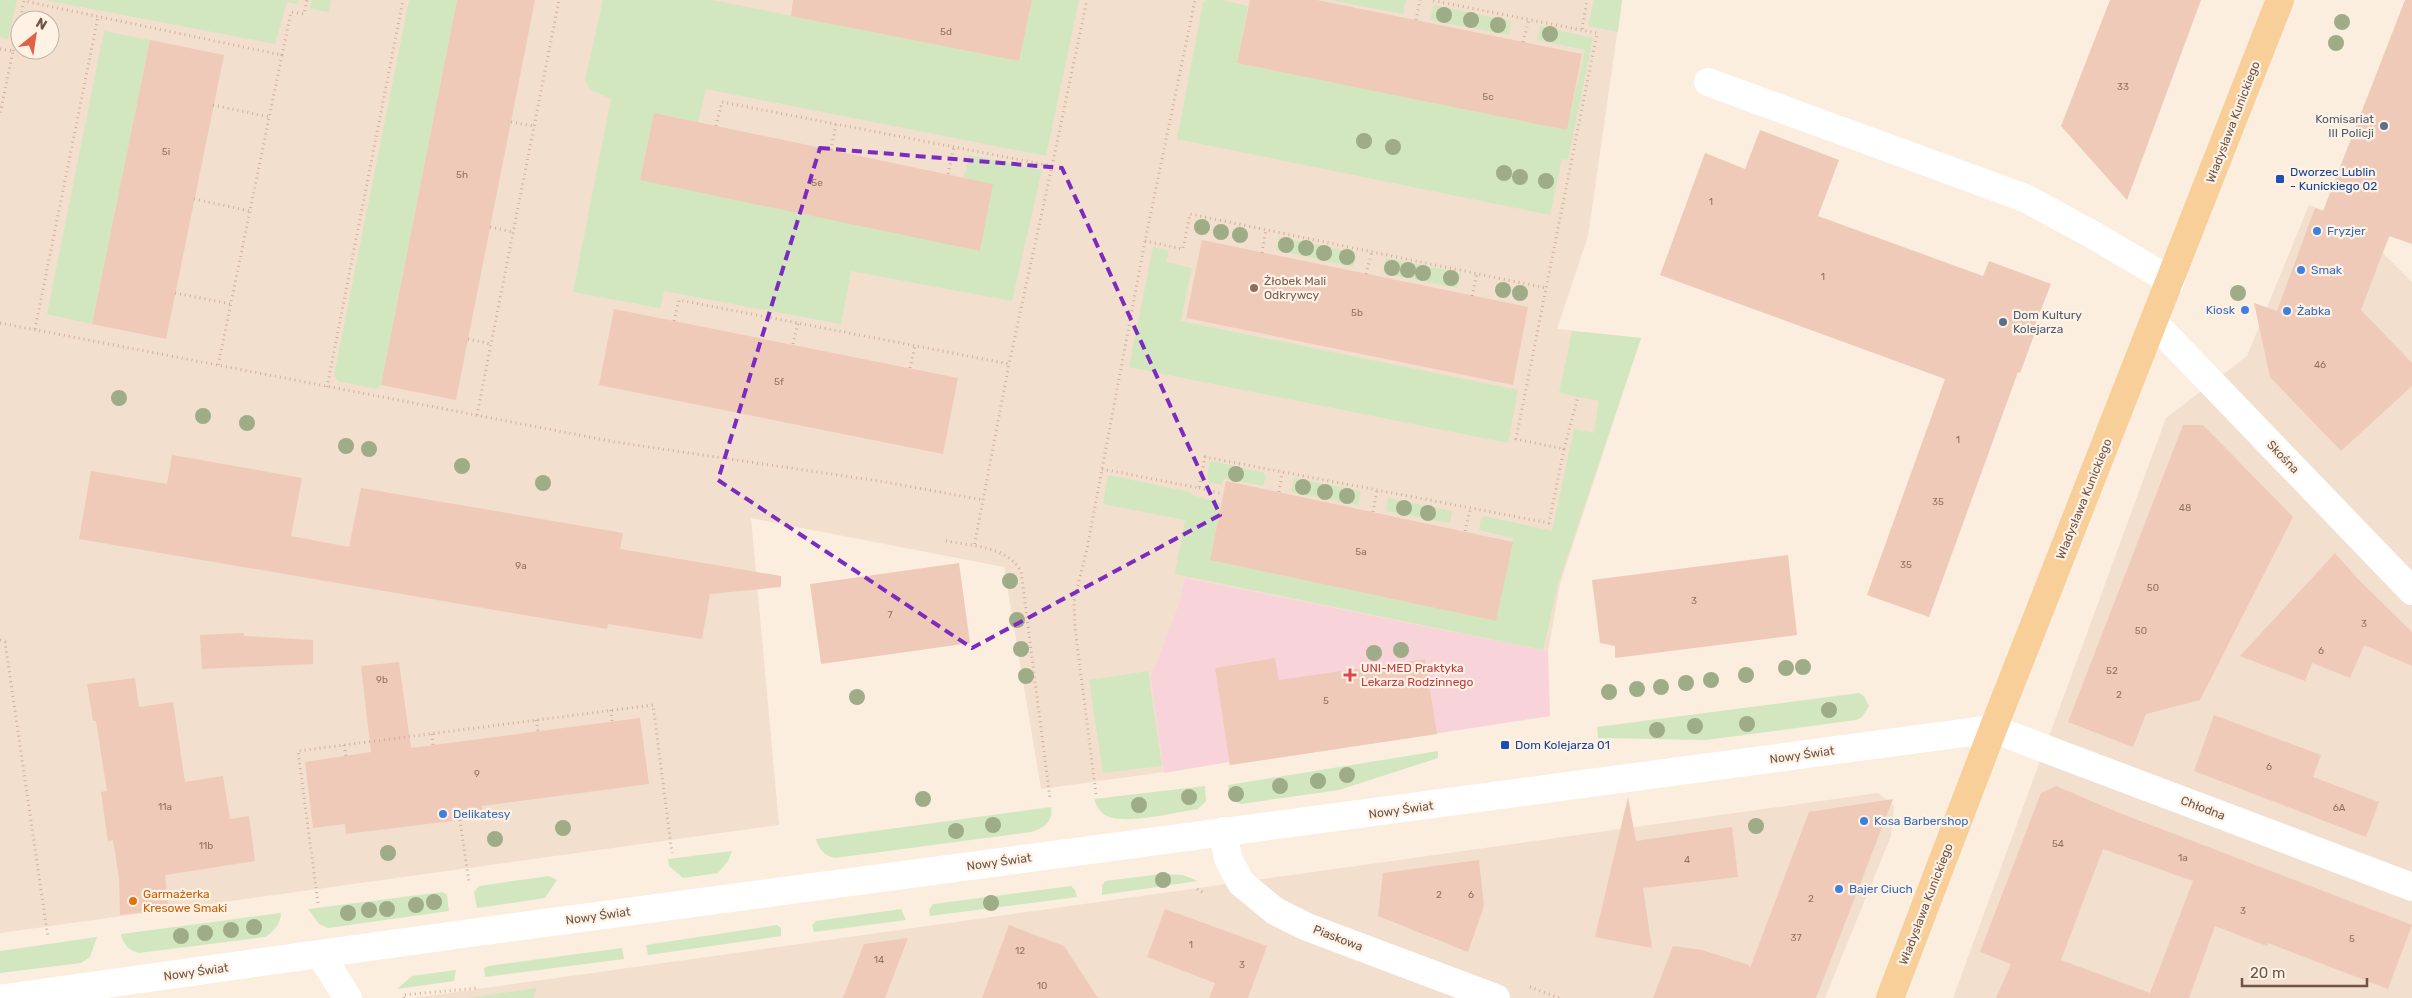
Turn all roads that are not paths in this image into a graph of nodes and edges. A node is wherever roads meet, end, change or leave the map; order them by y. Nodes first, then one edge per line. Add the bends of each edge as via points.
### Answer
1 (2280, 0) edge
2 (1708, 82) dead end
3 (2171, 281) junction
4 (2154, 323) junction
5 (2412, 591) edge
6 (1993, 729) junction
7 (1222, 831) junction
8 (2412, 887) edge
9 (320, 954) junction
10 (5, 998) edge
11 (348, 998) edge
12 (1496, 998) edge
13 (1890, 998) edge

1 - 3 main road, Władysława Kunickiego
2 - 3 street via 2025,198
3 - 4 main road, Władysława Kunickiego
4 - 5 street, Skośna
4 - 6 main road, Władysława Kunickiego
6 - 7 street, Nowy Świat
6 - 8 street, Chłodna
6 - 13 main road, Władysława Kunickiego
7 - 9 street, Nowy Świat
7 - 12 street, Piaskowa via 1228,858 1241,883 1275,912
9 - 10 street, Nowy Świat
9 - 11 street

